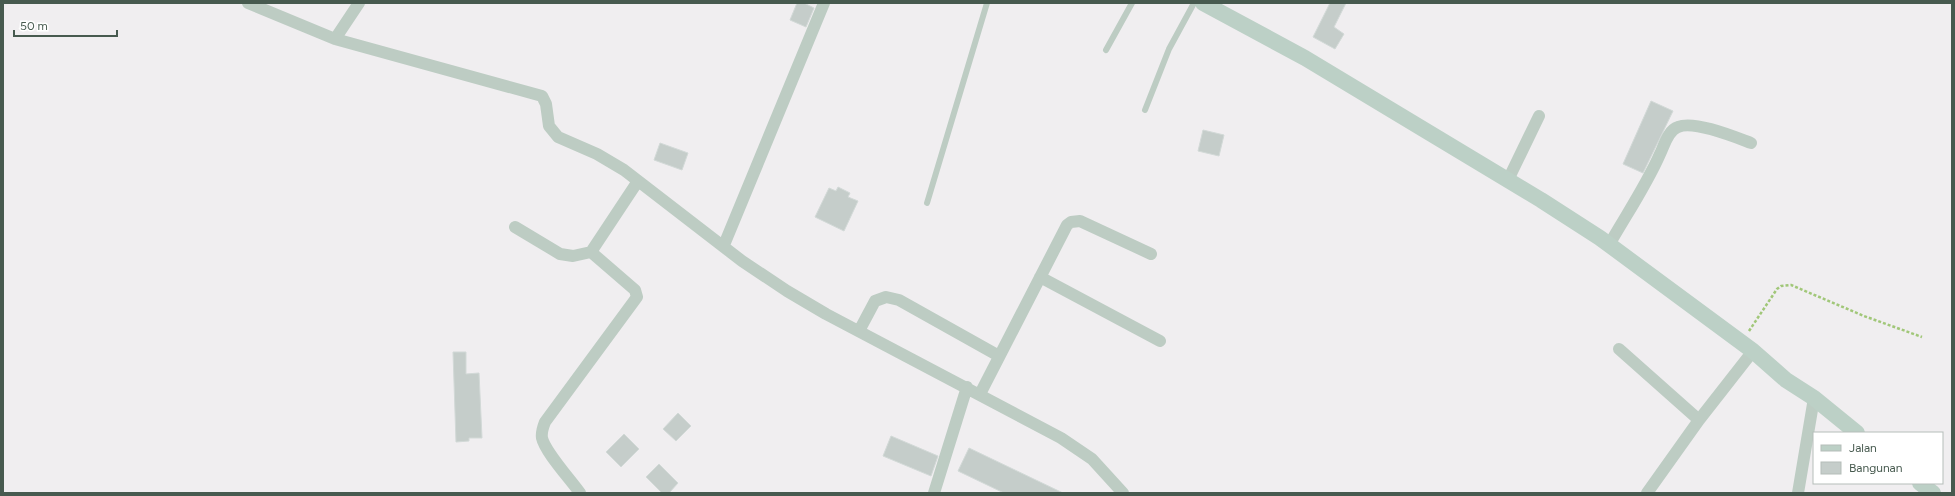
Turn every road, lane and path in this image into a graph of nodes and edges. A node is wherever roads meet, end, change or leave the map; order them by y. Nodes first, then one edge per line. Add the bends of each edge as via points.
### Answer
1 (248, 3) edge
2 (359, 3) edge
3 (824, 3) edge
4 (987, 3) edge
5 (1132, 3) edge
6 (1194, 3) edge
7 (1203, 3) edge
8 (335, 39) junction
9 (1106, 50) dead end
10 (1146, 110) dead end
11 (1539, 116) dead end
12 (1751, 143) dead end
13 (1508, 180) junction
14 (638, 181) junction
15 (927, 203) dead end
16 (515, 227) dead end
17 (724, 245) junction
18 (1609, 245) junction
19 (591, 252) junction
20 (1152, 254) dead end
21 (1040, 277) junction
22 (859, 331) junction
23 (1922, 337) dead end
24 (1160, 341) dead end
25 (1747, 347) junction
26 (1620, 349) dead end
27 (999, 356) junction
28 (967, 387) junction
29 (980, 394) junction
30 (1814, 398) junction
31 (1698, 420) junction
32 (1856, 432) edge
33 (1921, 484) edge
34 (580, 493) edge
35 (934, 493) edge
36 (1123, 493) edge
37 (1647, 493) edge
38 (1798, 493) edge
39 (1933, 493) edge

1 - 8 street
2 - 8 street
3 - 17 street
4 - 15 lane
5 - 9 lane
6 - 10 lane via 1168,49
7 - 13 main road via 1305,58
8 - 14 street via 542,96 546,104 547,121 558,137 613,163
11 - 13 street
12 - 18 street via 1716,131 1686,125 1676,127 1670,133 1659,158
13 - 18 main road
14 - 17 street
14 - 19 street
16 - 19 street via 560,254 573,256
17 - 22 street via 742,261 787,291
18 - 25 main road
19 - 34 street via 635,290 637,297 543,428 542,435 546,447
20 - 21 street via 1080,222 1071,222 1067,225
21 - 24 street
21 - 27 street
22 - 27 street via 875,301 886,297 899,300
22 - 28 street
23 - 25 path via 1786,284 1777,289
25 - 30 main road via 1786,380
25 - 31 street
26 - 31 street
27 - 29 street
28 - 29 street
28 - 35 street
29 - 36 street via 1082,451
30 - 32 main road
30 - 38 street
31 - 37 street
33 - 39 main road

